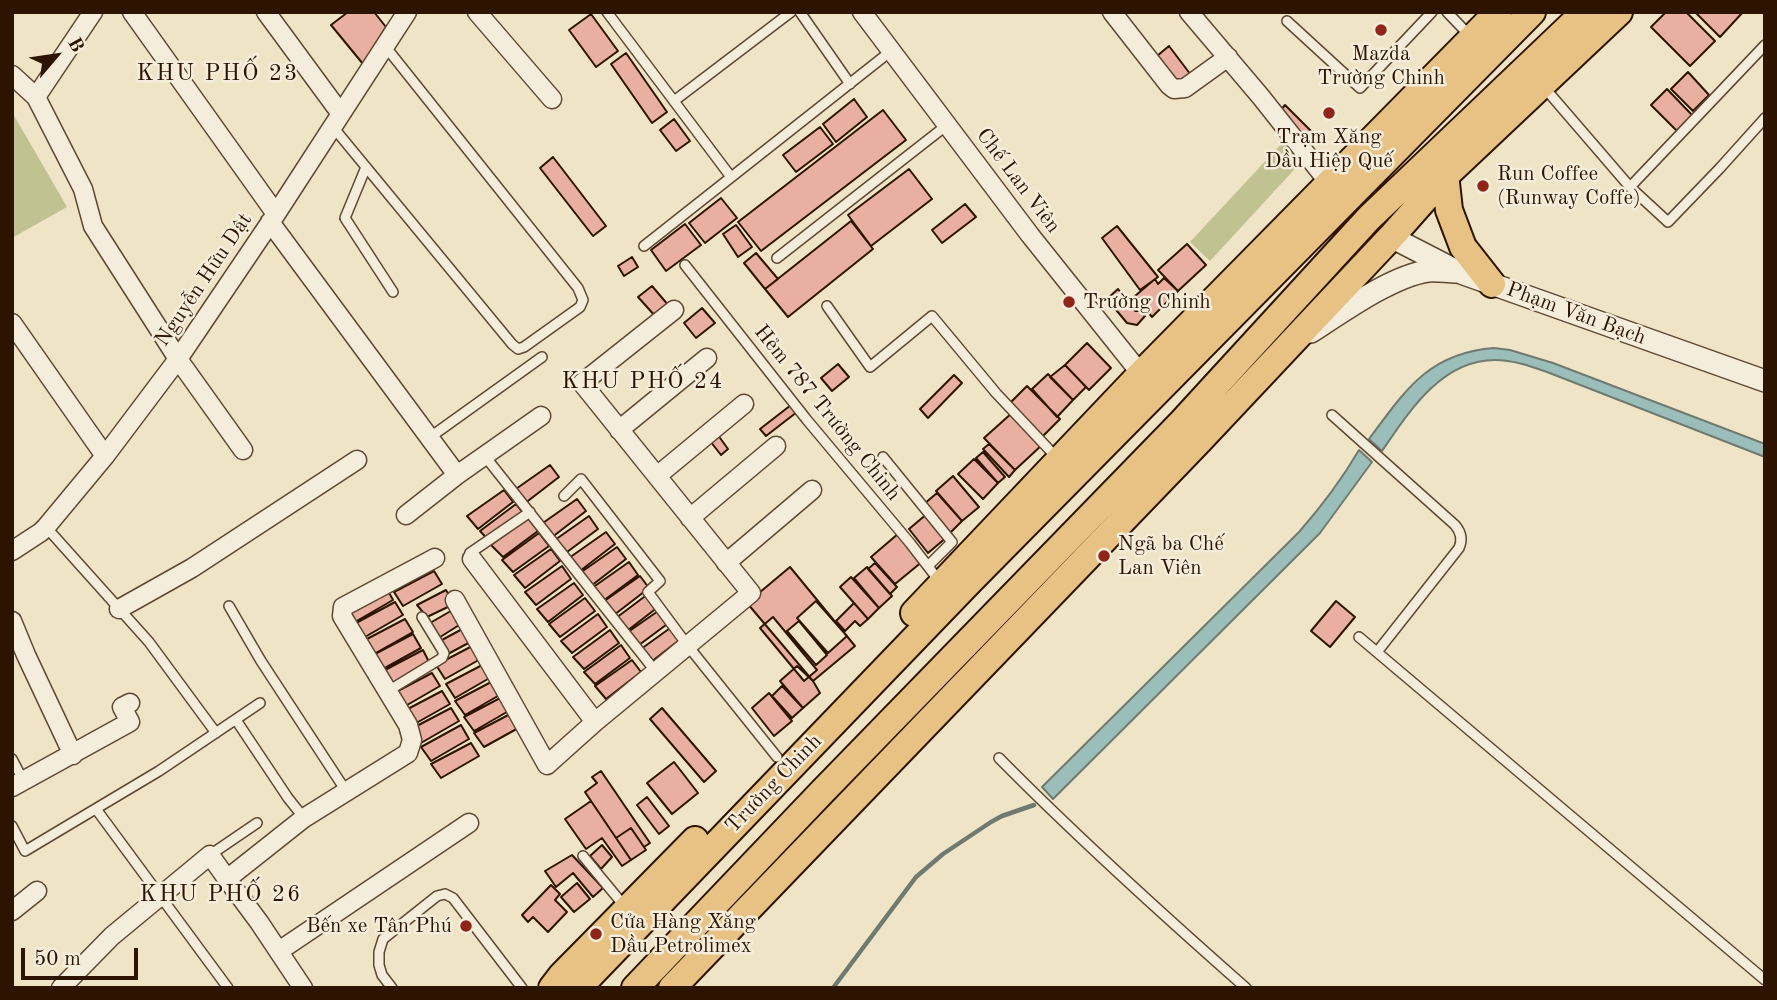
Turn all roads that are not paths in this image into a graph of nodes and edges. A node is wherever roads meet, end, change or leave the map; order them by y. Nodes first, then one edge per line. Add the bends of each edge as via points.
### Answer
1 (93, 12) edge
2 (132, 12) edge
3 (266, 12) edge
4 (477, 12) edge
5 (607, 12) edge
6 (791, 12) edge
7 (800, 12) edge
8 (862, 12) edge
9 (1112, 12) edge
10 (1189, 12) edge
11 (1432, 12) edge
12 (1447, 12) edge
13 (1499, 12) edge
14 (1532, 12) edge
15 (1585, 12) edge
16 (1619, 12) edge
17 (402, 14) edge
18 (1287, 21) dead end
19 (1473, 38) junction
20 (1765, 45) edge
21 (385, 46) junction
22 (891, 51) junction
23 (1228, 57) junction
24 (12, 75) edge
25 (850, 84) junction
26 (1542, 85) junction
27 (36, 97) junction
28 (552, 99) dead end
29 (674, 102) junction
30 (1765, 118) edge
31 (337, 120) junction
32 (947, 125) junction
33 (1442, 149) junction
34 (366, 167) junction
35 (1445, 176) junction
36 (731, 177) junction
37 (1630, 187) junction
38 (1338, 191) junction
39 (273, 218) junction
40 (1369, 218) junction
41 (1391, 237) junction
42 (643, 246) dead end
43 (777, 258) dead end
44 (685, 265) dead end
45 (1461, 272) junction
46 (1492, 284) junction
47 (393, 292) dead end
48 (827, 306) dead end
49 (674, 310) dead end
50 (12, 323) edge
51 (1288, 346) junction
52 (542, 357) dead end
53 (707, 358) dead end
54 (178, 359) junction
55 (1141, 374) junction
56 (1765, 381) edge
57 (744, 404) dead end
58 (1332, 415) dead end
59 (541, 416) dead end
60 (620, 430) junction
61 (429, 438) junction
62 (776, 446) dead end
63 (243, 450) dead end
64 (484, 455) junction
65 (105, 456) junction
66 (883, 457) dead end
67 (357, 460) dead end
68 (1060, 460) junction
69 (457, 475) junction
70 (657, 476) junction
71 (812, 490) dead end
72 (564, 496) dead end
73 (530, 512) junction
74 (406, 515) dead end
75 (690, 518) junction
76 (46, 527) junction
77 (14, 546) edge
78 (435, 558) dead end
79 (472, 559) joint
80 (726, 563) junction
81 (935, 575) junction
82 (455, 600) dead end
83 (229, 606) dead end
84 (119, 609) junction
85 (422, 617) dead end
86 (12, 621) edge
87 (1359, 637) dead end
88 (688, 646) junction
89 (1377, 652) junction
90 (656, 672) junction
91 (388, 691) junction
92 (130, 703) dead end
93 (260, 704) dead end
94 (236, 720) junction
95 (595, 722) junction
96 (216, 733) junction
97 (73, 755) junction
98 (777, 757) junction
99 (999, 758) dead end
100 (12, 759) edge
101 (18, 785) edge
102 (346, 791) junction
103 (96, 809) junction
104 (304, 818) junction
105 (257, 823) dead end
106 (469, 823) dead end
107 (12, 826) edge
108 (210, 855) junction
109 (583, 856) dead end
110 (782, 872) junction
111 (228, 879) junction
112 (737, 881) junction
113 (37, 891) dead end
114 (159, 896) junction
115 (627, 909) junction
116 (12, 911) edge
117 (279, 951) junction
118 (1765, 980) edge
119 (61, 988) edge
120 (228, 988) edge
121 (303, 988) edge
122 (392, 988) edge
123 (522, 988) edge
124 (552, 988) edge
125 (578, 988) edge
126 (635, 988) edge
127 (672, 988) edge
128 (1247, 988) edge

1 - 27 street
2 - 39 street
3 - 31 street
4 - 28 street
5 - 29 lane
6 - 29 lane
7 - 25 lane
8 - 22 street, Chế Lan Viên
9 - 23 street via 1174,89 1185,88
10 - 23 street
11 - 18 lane via 1360,88
12 - 19 lane
13 - 19 main road, Trường Chinh
14 - 38 main road, Trường Chinh via 1372,175
15 - 33 main road, Trường Chinh
16 - 26 main road
17 - 21 street, Nguyễn Hữu Dật
19 - 38 main road, Trường Chinh
20 - 37 lane
21 - 31 street, Nguyễn Hữu Dật
21 - 34 lane via 578,288 583,300 580,307 518,349
22 - 25 lane
22 - 32 street, Chế Lan Viên
23 - 38 street
24 - 27 street
25 - 36 lane
26 - 35 main road
26 - 37 lane
27 - 54 street via 83,189 93,226
29 - 36 lane
30 - 37 lane via 1668,222
31 - 34 lane
31 - 39 street, Nguyễn Hữu Dật
32 - 43 lane
32 - 55 street, Chế Lan Viên
33 - 35 main road
33 - 40 main road, Trường Chinh
34 - 47 lane via 345,218
35 - 41 main road
35 - 46 main road via 1449,210 1463,247
36 - 42 lane
38 - 40 main road
38 - 55 main road, Trường Chinh
38 - 125 main road, Trường Chinh
39 - 54 street, Nguyễn Hữu Dật
39 - 61 street
40 - 41 main road
40 - 112 main road, Trường Chinh via 1182,422
41 - 45 street, Phạm Văn Bạch
41 - 51 main road
44 - 81 lane, Hẻm 787 Trường Chinh
45 - 46 street, Phạm Văn Bạch
45 - 51 street via 1429,271 1405,277
46 - 56 street, Phạm Văn Bạch
48 - 68 lane via 870,367 932,316
49 - 60 street via 582,383
50 - 65 street
51 - 110 main road
52 - 61 lane
53 - 60 street
54 - 63 street
54 - 65 street, Nguyễn Hữu Dật
55 - 68 main road, Trường Chinh
57 - 70 street
58 - 89 lane via 1461,534 1459,548
59 - 64 street
60 - 70 street
61 - 69 street
62 - 75 street
64 - 69 street
64 - 73 lane
65 - 76 street, Nguyễn Hữu Dật
66 - 81 lane via 952,542
67 - 84 street via 192,568
68 - 81 main road, Trường Chinh
69 - 74 street
70 - 75 street
71 - 80 street
72 - 88 lane via 581,479 660,581 648,592
73 - 79 lane via 470,553
73 - 90 lane
75 - 80 street
76 - 77 street, Nguyễn Hữu Dật
76 - 84 lane
78 - 91 street via 343,607 342,616
79 - 95 street
80 - 88 street via 751,593
81 - 98 main road, Trường Chinh
82 - 95 street via 547,765
83 - 102 lane
84 - 96 lane
85 - 91 lane via 442,658
86 - 97 street
87 - 89 lane
88 - 90 street
88 - 98 lane
89 - 118 lane
90 - 95 street
91 - 102 street via 408,725 412,740 408,753
92 - 97 street via 122,707 130,722
93 - 94 lane
94 - 96 lane
94 - 104 lane
96 - 103 lane
97 - 101 street
98 - 115 main road, Trường Chinh
99 - 128 lane
100 - 101 lane
102 - 104 street
103 - 107 lane via 24,851
103 - 114 lane
104 - 111 street
105 - 108 lane
106 - 117 street
108 - 111 street
108 - 114 street
109 - 115 lane
110 - 112 main road
110 - 127 main road
111 - 117 street
112 - 126 main road, Trường Chinh
113 - 116 street
114 - 119 street via 111,936
114 - 120 lane
115 - 124 main road, Trường Chinh
117 - 121 street
122 - 123 lane via 379,965 383,939 445,894 453,898

